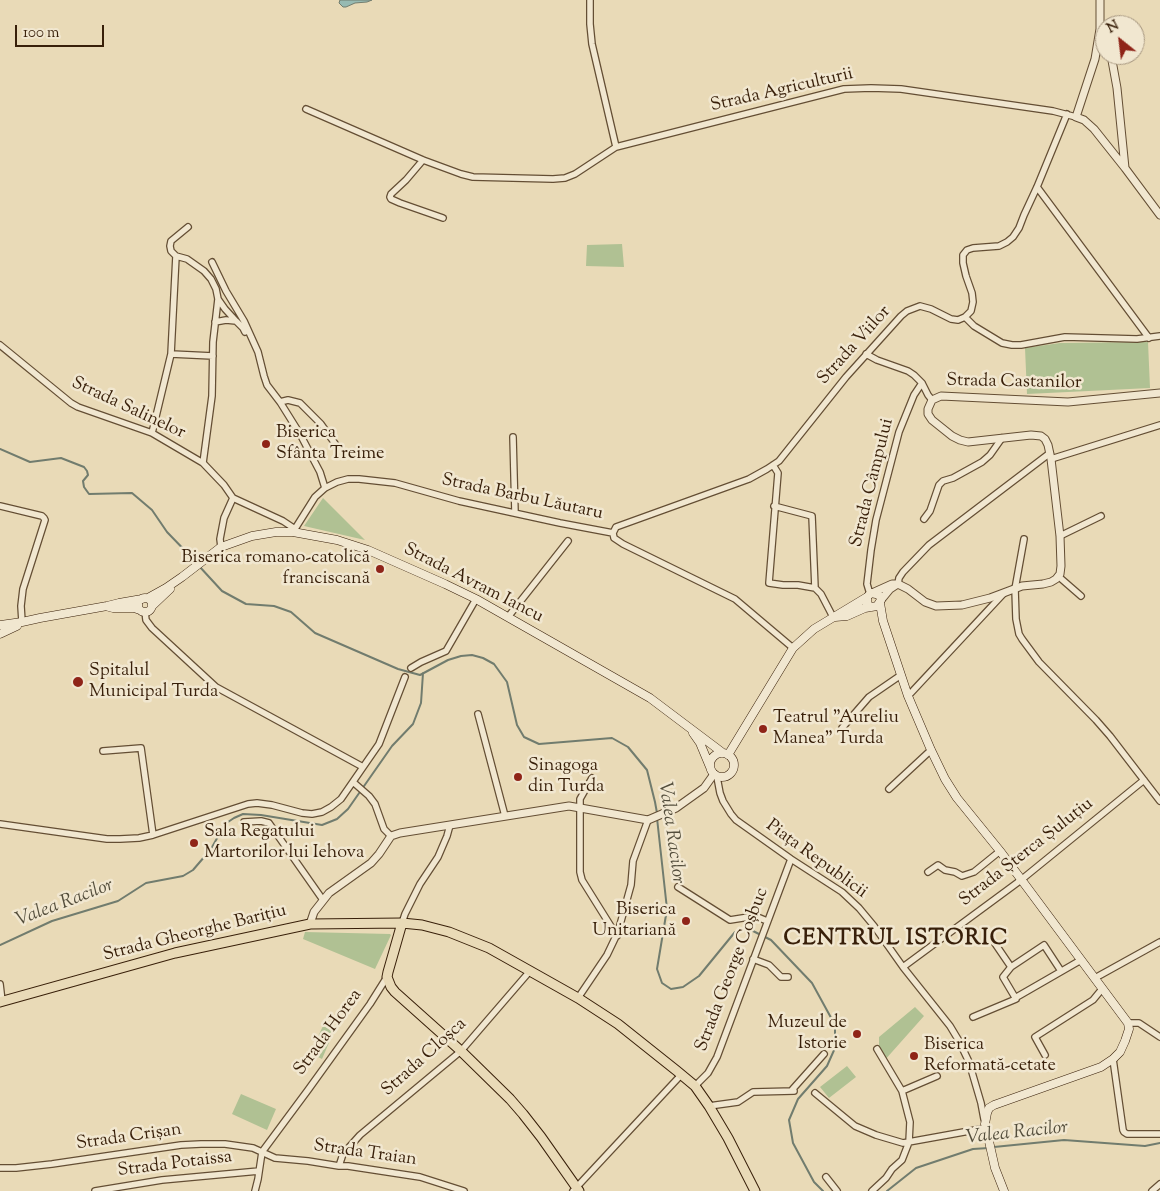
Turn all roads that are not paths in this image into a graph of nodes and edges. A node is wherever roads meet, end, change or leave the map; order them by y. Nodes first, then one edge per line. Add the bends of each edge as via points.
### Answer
1 (590, 0) edge
2 (1100, 0) edge
3 (1100, 15) edge
4 (1095, 59) edge
5 (1113, 65) edge
6 (306, 109) dead end
7 (1067, 114) junction
8 (1076, 117) junction
9 (616, 147) junction
10 (423, 160) junction
11 (1125, 168) junction
12 (1038, 187) junction
13 (1160, 216) edge
14 (443, 218) dead end
15 (188, 227) dead end
16 (176, 256) junction
17 (212, 262) dead end
18 (218, 299) junction
19 (966, 317) junction
20 (236, 321) junction
21 (215, 322) junction
22 (1160, 336) edge
23 (251, 338) junction
24 (1149, 338) junction
25 (0, 345) edge
26 (171, 354) junction
27 (866, 354) junction
28 (213, 356) junction
29 (922, 383) junction
30 (1160, 393) edge
31 (932, 400) junction
32 (280, 402) junction
33 (1160, 425) edge
34 (152, 433) junction
35 (513, 436) dead end
36 (1002, 438) junction
37 (336, 444) dead end
38 (1051, 456) junction
39 (203, 463) junction
40 (773, 466) junction
41 (325, 488) junction
42 (233, 498) junction
43 (0, 506) edge
44 (774, 506) junction
45 (515, 513) junction
46 (1101, 516) dead end
47 (924, 519) dead end
48 (294, 530) junction
49 (613, 533) junction
50 (1060, 536) junction
51 (1024, 539) dead end
52 (568, 541) dead end
53 (221, 547) junction
54 (1058, 576) junction
55 (182, 578) junction
56 (898, 584) junction
57 (815, 588) junction
58 (1015, 588) junction
59 (1005, 592) junction
60 (870, 595) junction
61 (1080, 596) dead end
62 (145, 599) junction
63 (476, 599) junction
64 (881, 601) junction
65 (107, 606) junction
66 (152, 606) junction
67 (871, 607) junction
68 (142, 611) junction
69 (508, 617) junction
70 (833, 617) junction
71 (23, 622) junction
72 (0, 625) edge
73 (0, 630) edge
74 (0, 634) edge
75 (794, 648) junction
76 (412, 668) dead end
77 (901, 675) junction
78 (405, 677) dead end
79 (908, 696) junction
80 (478, 714) dead end
81 (842, 728) dead end
82 (691, 729) junction
83 (931, 750) junction
84 (103, 751) dead end
85 (726, 754) junction
86 (364, 767) junction
87 (714, 773) junction
88 (592, 778) dead end
89 (1144, 780) junction
90 (353, 782) junction
91 (889, 788) dead end
92 (1160, 801) edge
93 (580, 807) junction
94 (505, 816) junction
95 (650, 820) junction
96 (244, 822) dead end
97 (0, 824) edge
98 (450, 825) junction
99 (153, 835) junction
100 (391, 836) junction
101 (1000, 851) junction
102 (791, 859) junction
103 (928, 872) dead end
104 (1021, 880) junction
105 (678, 887) dead end
106 (322, 900) junction
107 (622, 919) junction
108 (608, 922) junction
109 (402, 923) junction
110 (766, 923) junction
111 (310, 924) junction
112 (617, 936) junction
113 (994, 942) dead end
114 (1160, 942) edge
115 (753, 959) junction
116 (1081, 960) junction
117 (903, 967) junction
118 (1011, 967) junction
119 (530, 971) junction
120 (1061, 971) junction
121 (387, 977) junction
122 (788, 977) dead end
123 (1095, 978) junction
124 (0, 984) edge
125 (1102, 989) junction
126 (578, 998) junction
127 (1015, 998) junction
128 (1, 1001) edge
129 (973, 1018) dead end
130 (1128, 1023) junction
131 (1160, 1037) edge
132 (876, 1050) dead end
133 (460, 1051) junction
134 (824, 1054) dead end
135 (1045, 1055) dead end
136 (1113, 1059) junction
137 (681, 1075) junction
138 (937, 1076) dead end
139 (695, 1086) junction
140 (902, 1091) junction
141 (815, 1093) dead end
142 (709, 1106) junction
143 (986, 1126) junction
144 (1160, 1134) edge
145 (909, 1142) junction
146 (262, 1152) junction
147 (339, 1166) junction
148 (0, 1168) edge
149 (259, 1171) junction
150 (826, 1177) dead end
151 (1160, 1184) edge
152 (576, 1190) edge
153 (95, 1191) edge
154 (255, 1191) edge
155 (464, 1191) edge
156 (755, 1191) edge
157 (836, 1191) edge
158 (872, 1191) edge
159 (1004, 1191) edge
160 (1152, 1191) edge

1 - 9 street via 592,44
2 - 3 street
4 - 8 street
5 - 11 street
6 - 10 street, Strada Agriculturii
7 - 8 street, Strada Agriculturii
7 - 9 street, Strada Agriculturii via 901,89 844,89
7 - 12 street
8 - 11 street via 1094,129
9 - 10 street, Strada Agriculturii via 575,174 553,179 473,177
10 - 14 street via 390,197
11 - 13 street
12 - 19 street via 1013,237 999,246 967,250 964,255 963,264 973,302
12 - 24 street
15 - 16 street via 171,241 171,250
16 - 18 street via 187,259 211,279
16 - 26 street
17 - 23 street
18 - 20 street
18 - 21 street
19 - 24 street via 974,326 1012,345 1065,337
19 - 27 street, Strada Viilor via 951,319 931,309 913,308 901,316
20 - 21 street
20 - 23 street
21 - 28 street
22 - 24 street
23 - 32 street via 268,385
25 - 34 street, Strada Salinelor via 71,403
26 - 28 street
26 - 34 street
27 - 29 street via 908,371
27 - 40 street, Strada Viilor
28 - 39 street via 212,396
29 - 31 street
29 - 60 street, Strada Câmpului via 900,432 876,520 867,584
30 - 31 street, Strada Castanilor via 1068,402 940,396
31 - 36 street, Strada Castanilor via 928,414 952,436 968,442
32 - 37 street via 300,403 322,424
32 - 41 street via 320,472
33 - 38 street
34 - 39 street, Strada Salinelor
35 - 45 street
36 - 38 street, Strada Castanilor via 1041,436
36 - 47 street via 982,462 939,484
38 - 50 street
38 - 56 street via 929,545 902,572
39 - 42 street, Strada Salinelor
40 - 44 street via 778,473
40 - 49 street, Strada Viilor via 749,479 616,527
41 - 45 street, Strada Barbu Lăutaru via 337,482 359,479 395,483
41 - 48 street via 315,497
42 - 48 street, Strada Salinelor via 283,521
42 - 53 street via 224,518
43 - 71 street via 42,516 46,520 23,589
44 - 57 street via 812,516
44 - 57 street via 769,583
45 - 49 street, Strada Barbu Lăutaru
46 - 50 street
48 - 53 main road, Strada Avram Iancu via 257,534
48 - 63 main road, Strada Avram Iancu via 368,550
49 - 75 street, Strada Barbu Lăutaru via 614,538 623,544 735,599
50 - 54 street
51 - 58 street
52 - 69 street
53 - 55 main road, Strada Avram Iancu
54 - 58 street via 1051,582
54 - 61 street
55 - 62 main road
55 - 66 main road
56 - 59 street via 936,606 962,605
56 - 60 street
56 - 64 street
57 - 70 street
58 - 59 street
58 - 89 street via 1016,619 1022,639 1039,662 1110,736
59 - 79 street
60 - 64 main road via 878,595
60 - 67 main road via 867,604
60 - 70 main road
62 - 65 main road
62 - 66 main road via 152,602
62 - 68 main road via 139,602
63 - 69 main road, Strada Avram Iancu
63 - 76 street via 446,651
64 - 67 main road
64 - 77 main road via 883,621
65 - 68 main road
65 - 71 main road
66 - 68 main road via 150,611
67 - 70 main road via 840,618
68 - 86 street via 152,628 216,687
69 - 82 main road, Strada Avram Iancu via 650,698
70 - 75 main road
71 - 72 main road
71 - 74 main road
73 - 74 main road
75 - 85 main road
77 - 79 main road
77 - 81 street via 869,696
78 - 86 street via 379,744
79 - 83 main road
80 - 94 street
82 - 85 main road, Strada Avram Iancu
82 - 87 main road, Strada Avram Iancu
83 - 91 street
83 - 101 main road via 957,798
84 - 99 street via 140,748
85 - 87 main road via 716,754 711,760
85 - 87 main road via 734,762 733,770 726,776
86 - 90 street
87 - 95 street via 704,788 676,808
87 - 102 street, Piața Republicii via 731,814
88 - 93 street via 580,799
89 - 92 street
89 - 104 street, Strada Șterca Șuluțiu
90 - 99 street via 341,799 322,812 302,813 272,805 248,804
90 - 100 street via 369,796 384,829
93 - 94 street
93 - 95 street
93 - 108 street via 580,876
94 - 98 street
95 - 107 street via 633,861 631,885
96 - 106 street via 270,823
97 - 99 street via 107,838
98 - 100 street
98 - 109 street via 438,857 417,890
100 - 106 street via 371,862
101 - 103 street via 974,872 962,876 938,865
101 - 104 main road
102 - 110 street, Strada George Coșbuc
102 - 117 street, Piața Republicii via 842,892 859,908
104 - 116 main road
104 - 117 street, Strada Șterca Șuluțiu
105 - 110 street via 730,920 754,916
106 - 111 street
107 - 108 street
107 - 112 street
108 - 112 street
109 - 111 main road, Strada Gheorghe Barițiu
109 - 119 main road, Strada Gheorghe Barițiu via 449,932 489,948
109 - 121 main road, Strada Horea
110 - 115 street, Strada George Coșbuc
111 - 128 main road, Strada Gheorghe Barițiu via 175,953
112 - 126 street
113 - 118 street
114 - 123 street
115 - 122 street via 769,965 780,977
115 - 139 street, Strada George Coșbuc via 717,1057
116 - 120 street
116 - 123 main road
117 - 143 street, Piața Republicii via 959,1041 969,1062
118 - 120 street via 1044,945
118 - 127 street via 1003,977
119 - 126 main road, Strada Gheorghe Barițiu
119 - 133 street, Strada Cloșca
120 - 127 street
121 - 133 main road via 395,992
121 - 146 street, Strada Horea
123 - 125 main road
124 - 128 street
125 - 130 main road
125 - 135 street via 1091,1002 1035,1037
126 - 137 main road, Strada Gheorghe Barițiu via 618,1024
127 - 129 street
130 - 131 street via 1139,1023
130 - 136 main road via 1126,1041
132 - 140 street
133 - 147 street, Strada Cloșca via 360,1135 343,1154
133 - 152 main road via 523,1114
134 - 142 street via 792,1091 753,1092 738,1102
136 - 143 main road via 1101,1067 994,1104 987,1113
136 - 144 street via 1124,1132
137 - 139 main road, Strada Gheorghe Barițiu
137 - 152 street
138 - 140 street
139 - 142 main road, Strada Gheorghe Barițiu
140 - 145 street via 910,1122
141 - 145 street via 855,1126 903,1143
142 - 156 main road, Strada Gheorghe Barițiu
143 - 145 street
143 - 159 main road via 990,1152
145 - 158 street via 902,1160
146 - 147 street, Strada Traian via 275,1158
146 - 148 street, Strada Crișan via 225,1144 181,1145 52,1164
146 - 149 street
147 - 155 street, Strada Traian via 420,1177
149 - 153 street, Strada Potaissa via 162,1180
149 - 154 street
150 - 157 street
151 - 160 street

